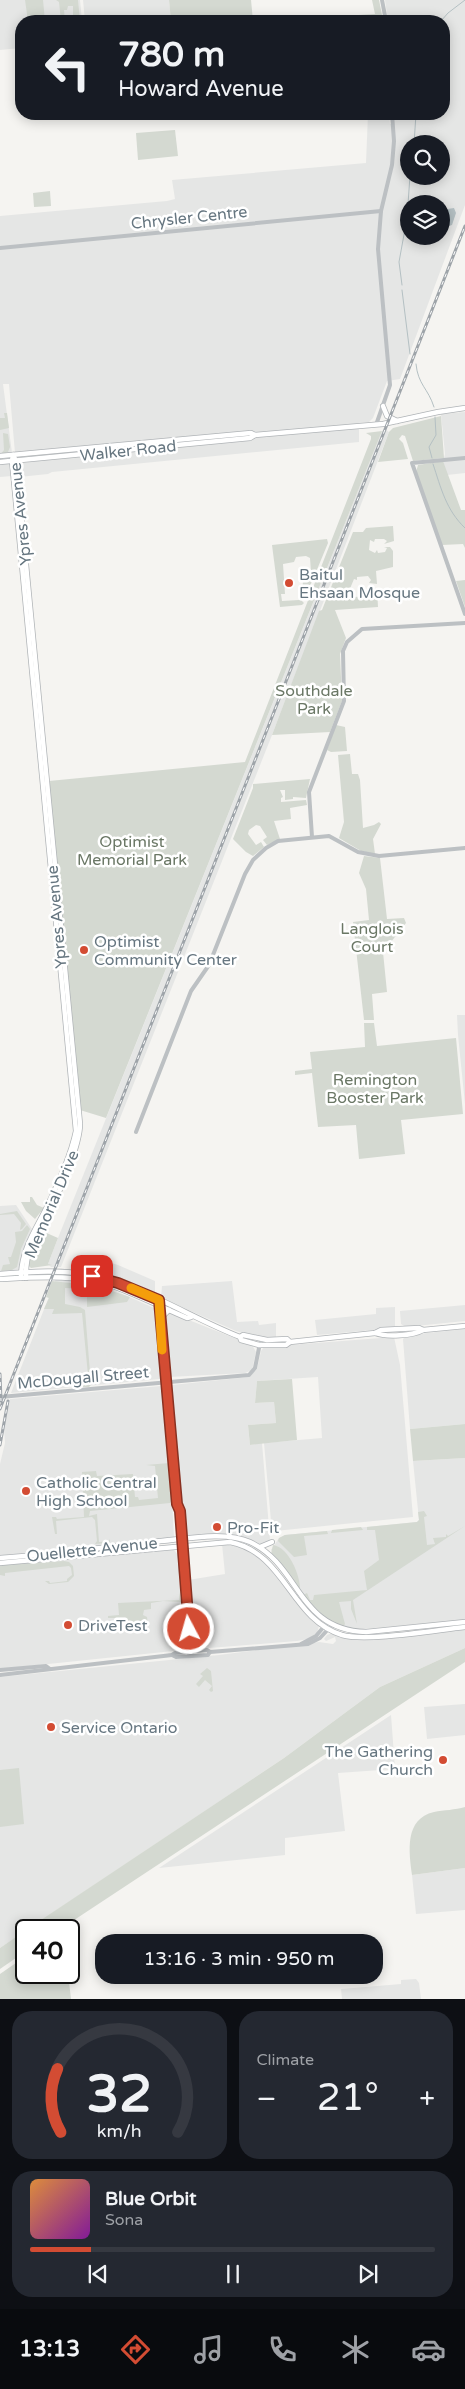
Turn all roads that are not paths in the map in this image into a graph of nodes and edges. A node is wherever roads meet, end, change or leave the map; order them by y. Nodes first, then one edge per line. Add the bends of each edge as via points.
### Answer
1 (382, 0) edge
2 (385, 15) edge
3 (392, 120) edge
4 (381, 211) junction
5 (0, 248) edge
6 (383, 406) junction
7 (465, 408) edge
8 (399, 421) junction
9 (376, 425) junction
10 (255, 435) junction
11 (14, 455) junction
12 (0, 456) edge
13 (465, 458) edge
14 (14, 461) junction
15 (0, 462) edge
16 (465, 614) edge
17 (465, 623) edge
18 (312, 836) junction
19 (465, 848) edge
20 (78, 1131) joint
21 (136, 1132) dead end
22 (0, 1274) edge
23 (23, 1275) junction
24 (0, 1280) edge
25 (158, 1304) junction
26 (169, 1310) junction
27 (191, 1317) junction
28 (161, 1318) junction
29 (465, 1326) edge
30 (160, 1329) junction
31 (260, 1342) junction
32 (165, 1382) junction
33 (0, 1397) edge
34 (180, 1540) junction
35 (272, 1542) dead end
36 (181, 1546) junction
37 (259, 1547) junction
38 (0, 1558) edge
39 (17, 1559) junction
40 (0, 1563) edge
41 (465, 1622) edge
42 (328, 1626) junction
43 (465, 1627) edge
44 (191, 1653) junction
45 (50, 1669) junction
46 (0, 1670) edge
47 (0, 1675) edge

1 - 2 street
3 - 4 street via 392,165
4 - 5 street, Chrysler Centre
4 - 6 street via 378,270 390,377
6 - 8 main road via 386,416
6 - 9 street
7 - 8 main road, Walker Road
8 - 9 main road, Walker Road
9 - 10 main road, Walker Road
10 - 11 main road, Walker Road
10 - 14 main road, Walker Road
11 - 12 main road, Walker Road
11 - 14 main road, Ypres Avenue
13 - 16 street via 412,463
14 - 15 main road, Walker Road
14 - 20 main road, Ypres Avenue
17 - 18 street via 362,629 347,642 343,651 344,700 308,792
18 - 19 street via 329,836 358,852 379,856
18 - 21 street via 278,842 253,860 209,965 191,992
20 - 23 main road, Memorial Drive via 49,1202 27,1243
22 - 23 main road
23 - 24 main road
23 - 25 main road via 60,1272 102,1278
25 - 26 main road
25 - 27 main road
25 - 28 street
25 - 30 street
26 - 27 main road
26 - 28 main road
27 - 31 main road
28 - 30 street
29 - 31 main road via 399,1334
30 - 32 street
31 - 32 street, McDougall Street via 255,1368 249,1375
32 - 33 street, McDougall Street
32 - 34 street
34 - 36 street
34 - 37 main road, Ouellette Avenue via 225,1536
34 - 39 main road, Ouellette Avenue
35 - 37 main road
36 - 39 main road, Ouellette Avenue
36 - 42 main road, Ouellette Avenue via 230,1542 255,1550 273,1567 308,1614
36 - 44 street
37 - 42 main road, Ouellette Avenue via 278,1564
38 - 39 main road, Ouellette Avenue
39 - 40 main road, Ouellette Avenue
41 - 42 main road via 366,1632
42 - 43 main road via 345,1635 358,1637
42 - 44 street via 301,1644
44 - 45 street via 175,1652 172,1655
45 - 46 street via 46,1666
45 - 47 street

